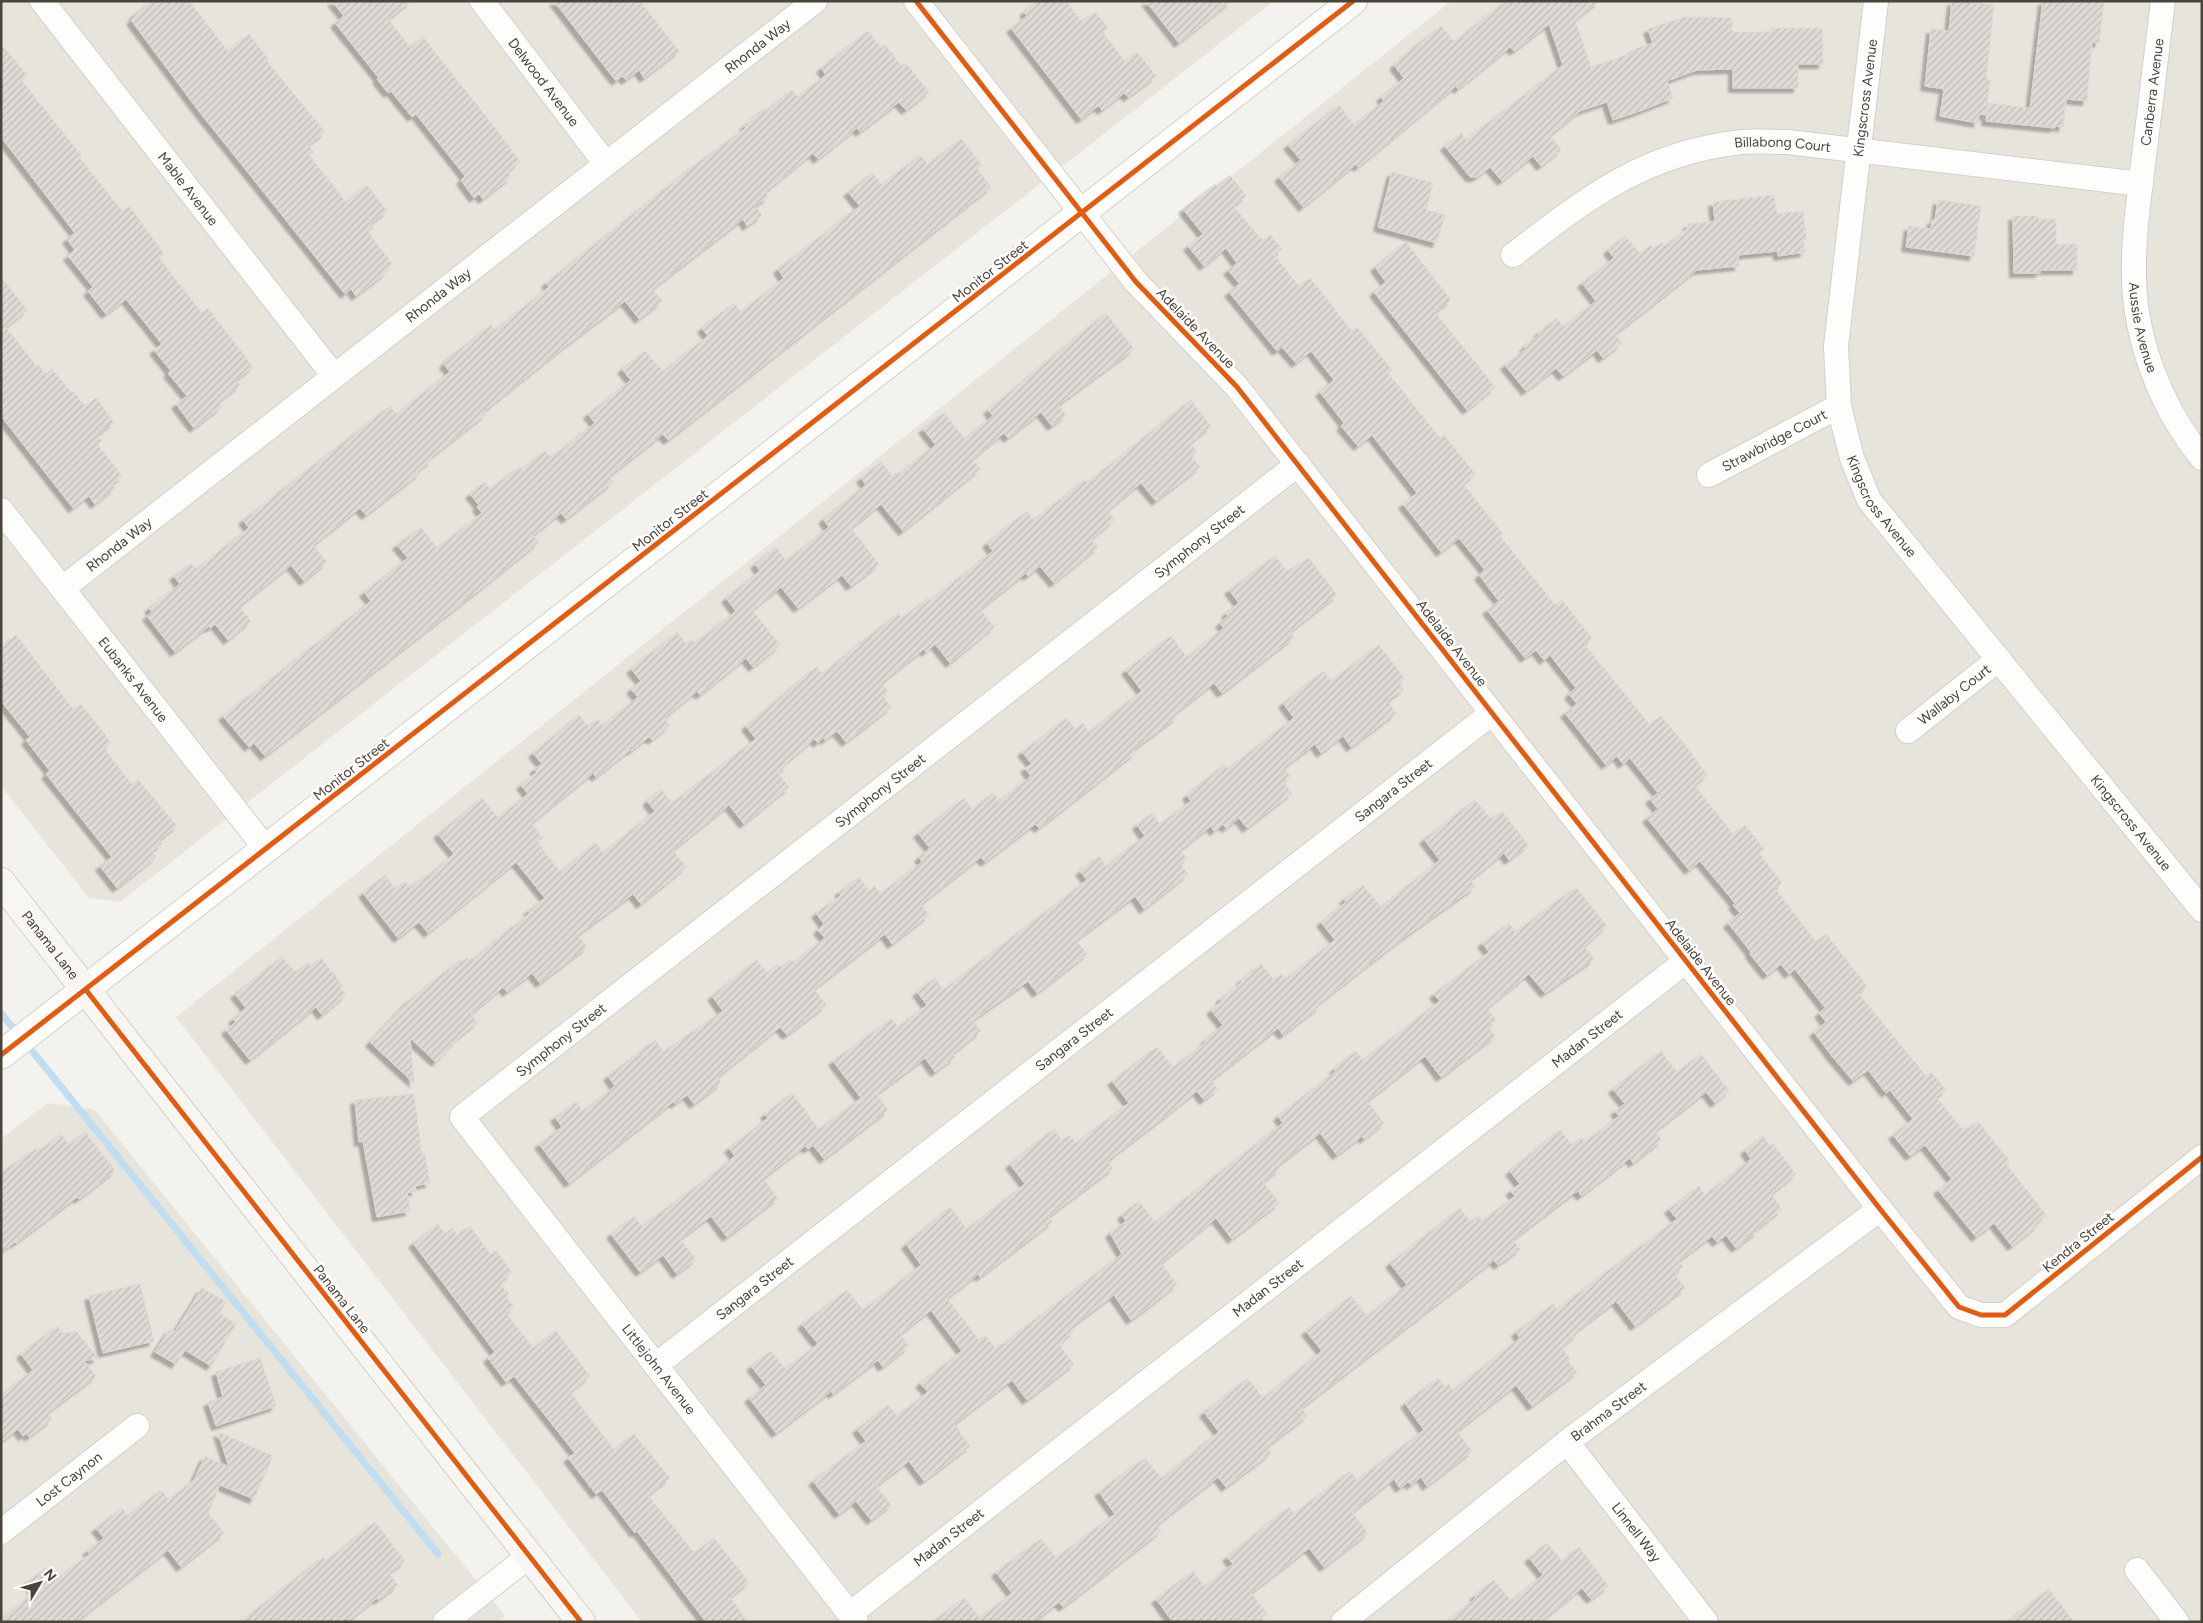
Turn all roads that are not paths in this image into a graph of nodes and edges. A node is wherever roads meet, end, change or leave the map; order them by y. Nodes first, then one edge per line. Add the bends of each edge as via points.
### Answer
1 (42, 1) edge
2 (482, 1) edge
3 (815, 1) edge
4 (916, 1) edge
5 (1353, 1) edge
6 (1876, 1) edge
7 (2163, 1) edge
8 (1859, 150) junction
9 (606, 164) junction
10 (2141, 184) junction
11 (1082, 213) junction
12 (1513, 255) dead end
13 (334, 376) junction
14 (1839, 406) junction
15 (2202, 458) edge
16 (1298, 464) junction
17 (1709, 475) dead end
18 (1, 510) edge
19 (63, 588) junction
20 (1999, 659) junction
21 (1492, 713) junction
22 (1908, 731) dead end
23 (266, 849) junction
24 (1, 882) edge
25 (2202, 910) edge
26 (1686, 961) junction
27 (86, 990) junction
28 (1, 1055) edge
29 (462, 1117) joint
30 (2202, 1157) edge
31 (1880, 1209) junction
32 (1959, 1307) joint
33 (656, 1366) junction
34 (137, 1426) dead end
35 (1567, 1442) junction
36 (1, 1532) edge
37 (529, 1556) junction
38 (2137, 1570) dead end
39 (853, 1618) edge
40 (445, 1622) edge
41 (581, 1622) edge
42 (1343, 1622) edge
43 (1706, 1622) edge
44 (2177, 1622) edge

1 - 13 street, Mable Avenue
2 - 9 street, Delwood Avenue
3 - 9 street, Rhonda Way
4 - 11 street, Adelaide Avenue
5 - 11 street, Monitor Street
6 - 8 street, Kingscross Avenue
7 - 10 street, Canberra Avenue
8 - 10 street, Billabong Court
8 - 12 street, Billabong Court via 1788,142 1742,142 1697,150 1654,163 1613,182 1574,207
8 - 14 street, Kingscross Avenue via 1836,346
9 - 13 street, Rhonda Way
10 - 15 street, Aussie Avenue via 2134,278 2140,324 2152,368 2167,404
11 - 16 street, Adelaide Avenue via 1136,282 1237,386
11 - 23 street, Monitor Street
13 - 19 street, Rhonda Way
14 - 17 street, Strawbridge Court
14 - 20 street, Kingscross Avenue via 1852,458 1869,500
16 - 21 street, Adelaide Avenue
16 - 29 street, Symphony Street
18 - 19 street, Eubanks Avenue
19 - 23 street, Eubanks Avenue
20 - 22 street, Wallaby Court
20 - 25 street, Kingscross Avenue
21 - 26 street, Adelaide Avenue
21 - 33 street, Sangara Street
23 - 27 street, Monitor Street
24 - 27 main road, Panama Lane
26 - 31 street, Adelaide Avenue
26 - 39 street, Madan Street
27 - 28 street, Monitor Street
27 - 37 main road, Panama Lane
29 - 33 street, Littlejohn Avenue
30 - 32 street, Kendra Street via 2005,1315 1981,1315
31 - 32 street, Adelaide Avenue
31 - 35 street, Brahma Street
33 - 39 street, Littlejohn Avenue
34 - 36 street, Lost Caynon
35 - 42 street, Brahma Street
35 - 43 street, Linnell Way
37 - 40 street
37 - 41 main road, Panama Lane
38 - 44 street

